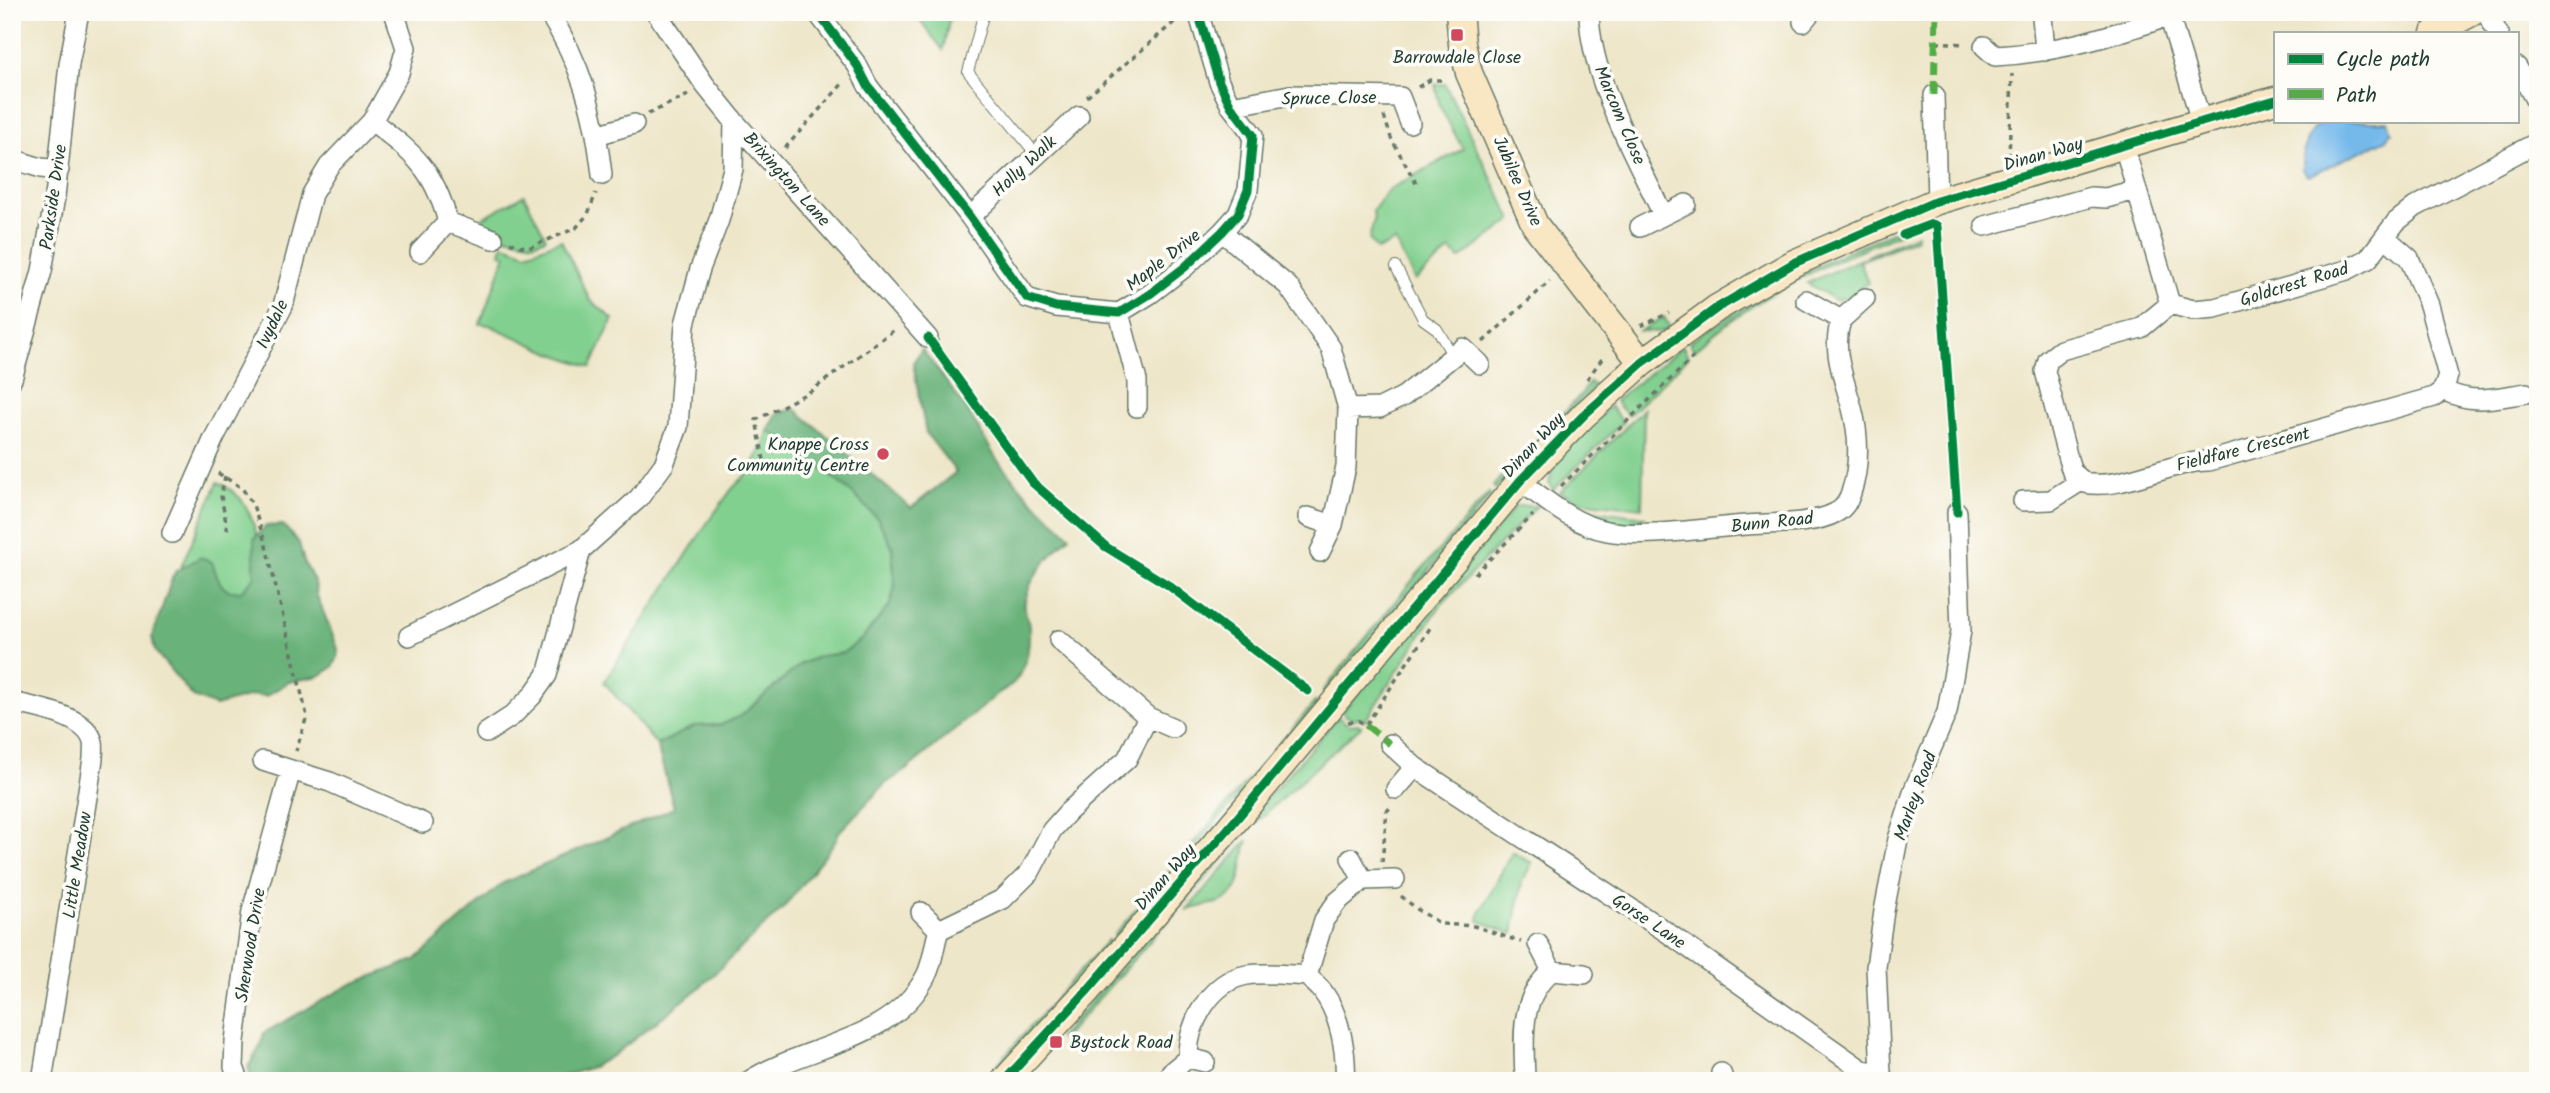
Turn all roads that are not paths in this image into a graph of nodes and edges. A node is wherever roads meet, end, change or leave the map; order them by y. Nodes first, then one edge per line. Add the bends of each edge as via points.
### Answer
1 (79, 12) edge
2 (394, 12) edge
3 (548, 12) edge
4 (656, 12) edge
5 (817, 12) edge
6 (984, 12) edge
7 (1459, 12) edge
8 (1589, 12) edge
9 (2473, 12) edge
10 (2486, 12) edge
11 (2168, 14) edge
12 (1189, 15) edge
13 (2042, 16) dead end
14 (2436, 32) edge
15 (2497, 32) edge
16 (1984, 46) road end
17 (2045, 51) junction
18 (2518, 69) edge
19 (1934, 94) dead end
20 (2274, 100) edge
21 (2538, 105) edge
22 (1231, 106) junction
23 (1079, 116) road end
24 (372, 121) junction
25 (734, 121) junction
26 (2201, 121) junction
27 (1410, 123) dead end
28 (634, 124) road end
29 (597, 135) junction
30 (2538, 142) edge
31 (2123, 146) junction
32 (1036, 154) junction
33 (12, 159) edge
34 (59, 170) junction
35 (602, 175) road end
36 (2136, 190) junction
37 (1686, 204) dead end
38 (1935, 213) junction
39 (1663, 215) junction
40 (970, 217) junction
41 (448, 222) junction
42 (1985, 226) dead end
43 (1640, 227) dead end
44 (1222, 232) junction
45 (2386, 238) junction
46 (494, 239) road end
47 (420, 252) dead end
48 (1396, 267) dead end
49 (1865, 298) dead end
50 (1806, 300) dead end
51 (2169, 304) junction
52 (1119, 313) junction
53 (1841, 320) junction
54 (928, 338) dead end
55 (1468, 358) joint
56 (1642, 363) junction
57 (12, 379) edge
58 (2442, 390) junction
59 (2526, 393) dead end
60 (1137, 407) dead end
61 (1348, 409) junction
62 (1520, 481) junction
63 (2081, 481) junction
64 (2023, 501) dead end
65 (1957, 512) road end
66 (1308, 517) dead end
67 (1333, 525) junction
68 (172, 533) dead end
69 (581, 550) junction
70 (1320, 552) dead end
71 (409, 636) dead end
72 (1059, 640) dead end
73 (12, 702) edge
74 (1148, 717) junction
75 (1173, 728) dead end
76 (486, 733) dead end
77 (1390, 744) dead end
78 (263, 761) dead end
79 (1415, 767) junction
80 (291, 770) junction
81 (1396, 789) road end
82 (423, 822) dead end
83 (1351, 858) dead end
84 (921, 912) dead end
85 (939, 930) junction
86 (1584, 974) dead end
87 (1307, 976) junction
88 (1171, 1072) dead end
89 (777, 1074) edge
90 (1882, 1077) edge
91 (1525, 1080) edge
92 (42, 1081) edge
93 (239, 1081) edge
94 (749, 1081) edge
95 (1004, 1081) edge
96 (1345, 1081) edge

1 - 34 street, Parkside Drive
2 - 24 street, Ivydale via 406,48 399,73
3 - 29 street via 586,86
4 - 25 street, Brixington Lane
5 - 40 street, Maple Drive
6 - 32 lane via 968,72
7 - 56 street, Jubilee Drive via 1469,73 1535,225
8 - 39 street, Marcom Close via 1604,86
9 - 14 street
10 - 15 street
11 - 17 street via 2102,39
11 - 26 street
12 - 22 street, Maple Drive
13 - 17 street
16 - 17 street via 1995,56
18 - 21 street
19 - 38 street
20 - 26 street, Dinan Way
22 - 27 street, Spruce Close via 1290,95 1400,97
22 - 44 street, Maple Drive via 1253,135 1248,190 1238,214
23 - 32 street, Holly Walk
24 - 41 street via 421,162
24 - 68 street, Ivydale via 329,166 312,194 283,306
25 - 54 street, Brixington Lane
25 - 69 street via 733,169 685,324 678,427 664,464 639,498
26 - 31 street, Dinan Way
28 - 29 street
29 - 35 street
30 - 45 street, Goldcrest Road via 2415,207 2396,222
31 - 36 street
31 - 38 street, Dinan Way
32 - 40 street, Holly Walk
33 - 34 street
34 - 57 street, Parkside Drive via 42,271
36 - 42 street via 2091,197
36 - 51 street
37 - 39 street
38 - 56 street, Dinan Way via 1794,263 1717,307
39 - 43 street
40 - 52 street, Maple Drive via 1027,298 1056,307
41 - 46 street
41 - 47 street
44 - 52 street, Maple Drive via 1185,267
44 - 61 street via 1288,286 1331,348
45 - 51 street, Goldcrest Road via 2368,259 2347,270 2215,308 2193,310
45 - 58 street via 2409,258 2429,305 2448,376
48 - 55 lane via 1423,319
49 - 53 street
50 - 53 street
51 - 63 street via 2141,328 2061,350 2048,360 2045,372 2071,472
52 - 60 street via 1137,381
53 - 62 street, Bunn Road via 1836,344 1857,446 1851,496 1835,513 1808,520 1621,532 1593,527 1566,514
55 - 61 street via 1380,408
56 - 62 street, Dinan Way
58 - 59 street via 2478,401
58 - 63 street, Fieldfare Crescent via 2434,397 2209,461 2189,461 2114,482
61 - 67 street via 1346,467
62 - 95 street, Dinan Way via 1228,829
63 - 64 street via 2051,500
65 - 90 street, Marley Road via 1961,631 1947,712 1898,839 1876,967
66 - 67 street
67 - 70 street
69 - 71 street
69 - 76 street via 547,675 512,716
72 - 74 street
73 - 92 street, Little Meadow via 61,714 80,724 93,741
74 - 75 street
74 - 85 street via 1127,759 1052,830 1030,872 1003,899
77 - 79 street, Gorse Lane
78 - 80 street
79 - 81 street
79 - 90 street, Gorse Lane via 1665,931 1862,1070
80 - 82 street
80 - 93 street, Sherwood Drive via 251,911 235,1041 234,1067
83 - 87 street via 1382,880 1337,902 1324,920
84 - 85 street
85 - 89 street via 927,974 893,1015
86 - 91 street via 1545,957 1527,1007
87 - 88 street via 1245,975 1222,987 1203,1006 1188,1044 1196,1060
87 - 96 street via 1323,992 1340,1029
89 - 94 street

